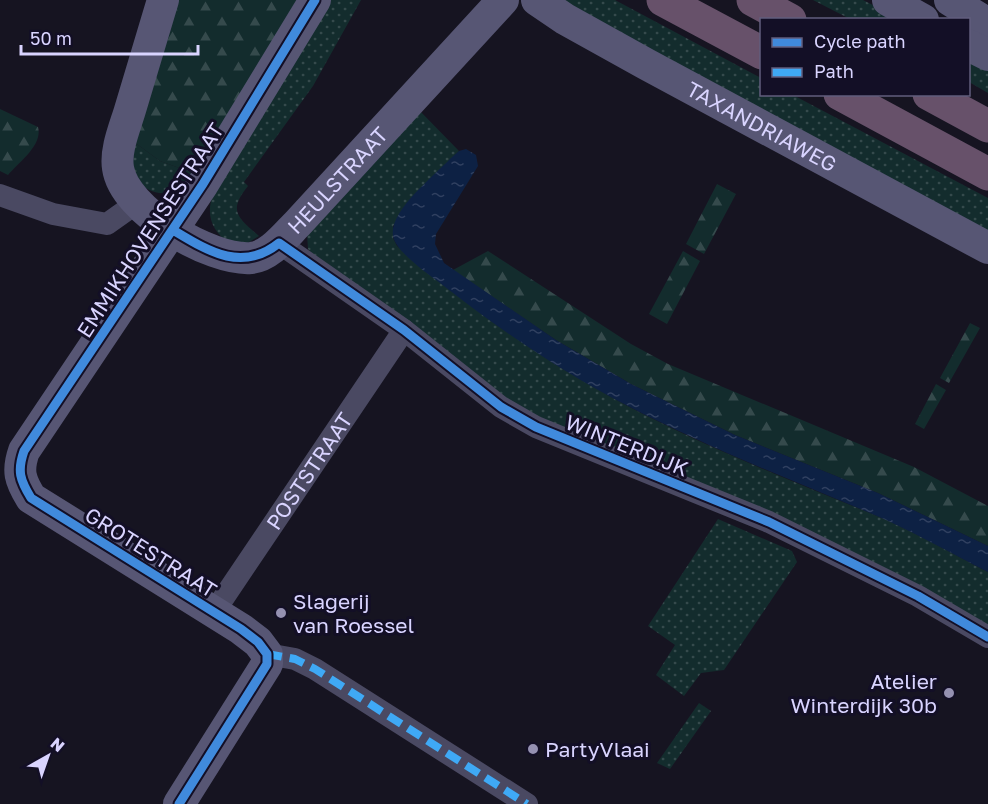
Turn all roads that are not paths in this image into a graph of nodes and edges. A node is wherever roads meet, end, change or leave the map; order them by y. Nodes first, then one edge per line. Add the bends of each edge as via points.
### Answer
1 (163, 0) edge
2 (315, 0) edge
3 (503, 0) edge
4 (537, 0) edge
5 (663, 0) edge
6 (753, 0) edge
7 (888, 0) edge
8 (950, 0) edge
9 (786, 18) edge
10 (920, 18) edge
11 (988, 24) edge
12 (970, 46) edge
13 (760, 51) edge
14 (988, 56) edge
15 (844, 96) edge
16 (933, 96) edge
17 (988, 126) edge
18 (988, 174) edge
19 (0, 195) edge
20 (138, 202) junction
21 (173, 230) junction
22 (279, 243) junction
23 (988, 248) edge
24 (404, 330) junction
25 (10, 477) edge
26 (214, 612) junction
27 (988, 637) edge
28 (267, 654) junction
29 (179, 804) edge
30 (527, 804) edge

1 - 20 street, HEULSTRAAT via 121,143 118,168
2 - 21 street, EMMIKHOVENSESTRAAT
3 - 22 street, HEULSTRAAT
4 - 23 street, TAXANDRIAWEG via 646,64
5 - 13 highway
6 - 9 highway
7 - 10 street
8 - 11 street
12 - 14 street
15 - 18 highway
16 - 17 highway
19 - 20 street via 53,214 107,224
20 - 21 street, HEULSTRAAT
21 - 22 street, HEULSTRAAT via 208,251 228,256 252,258
21 - 25 street, EMMIKHOVENSESTRAAT
22 - 24 street, WINTERDIJK
24 - 26 street, POSTSTRAAT
24 - 27 street, WINTERDIJK via 501,407 536,427 769,522 918,596
25 - 26 street, GROTESTRAAT via 31,498
26 - 28 street, GROTESTRAAT via 258,642
28 - 29 street via 267,663
28 - 30 street via 295,659 315,669

